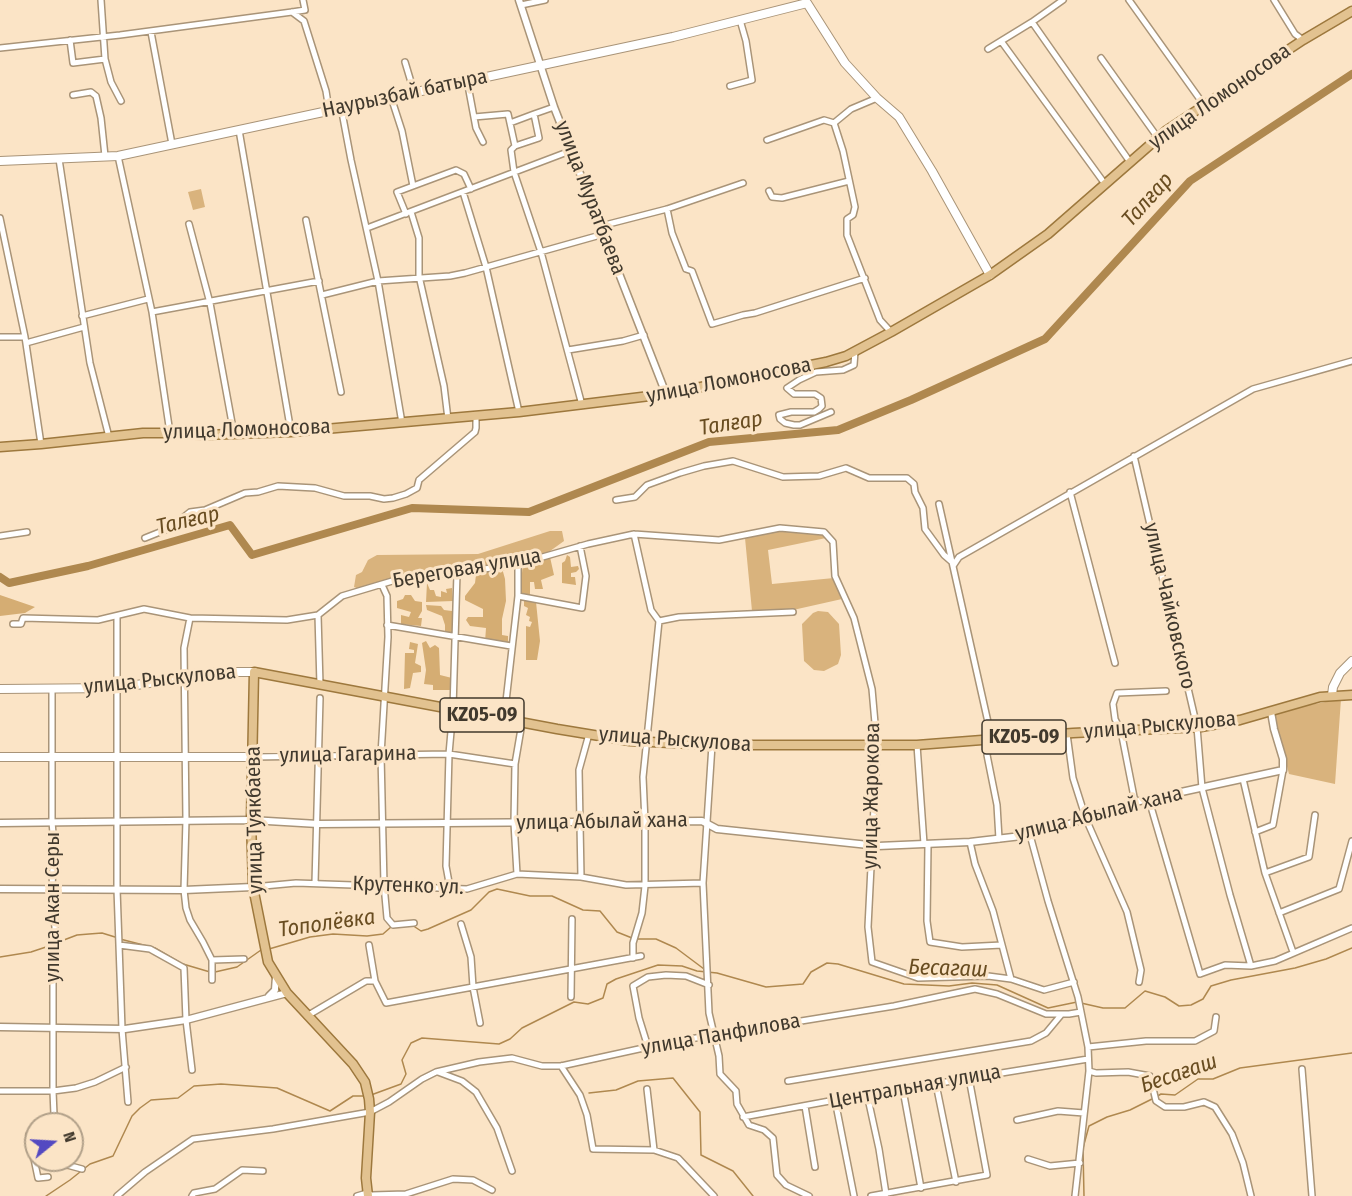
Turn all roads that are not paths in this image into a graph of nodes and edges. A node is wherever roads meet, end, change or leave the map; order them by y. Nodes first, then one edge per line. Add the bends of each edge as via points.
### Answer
1 (101, 0) edge
2 (303, 0) edge
3 (545, 0) edge
4 (1063, 0) edge
5 (1129, 0) edge
6 (1274, 0) edge
7 (810, 2) edge
8 (520, 3) edge
9 (791, 4) edge
10 (1352, 11) edge
11 (292, 12) junction
12 (740, 20) junction
13 (1032, 22) junction
14 (150, 32) junction
15 (103, 36) junction
16 (70, 40) junction
17 (1001, 40) junction
18 (1303, 40) junction
19 (0, 48) edge
20 (988, 49) dead end
21 (1101, 58) dead end
22 (105, 59) junction
23 (405, 62) dead end
24 (540, 65) junction
25 (467, 81) junction
26 (730, 86) dead end
27 (414, 92) junction
28 (73, 95) dead end
29 (391, 97) junction
30 (877, 98) junction
31 (121, 101) dead end
32 (1203, 105) junction
33 (342, 107) junction
34 (554, 107) junction
35 (329, 110) junction
36 (534, 114) junction
37 (474, 117) junction
38 (510, 123) junction
39 (834, 123) junction
40 (239, 130) junction
41 (1158, 138) junction
42 (767, 140) dead end
43 (483, 142) dead end
44 (172, 144) junction
45 (515, 146) junction
46 (570, 151) junction
47 (105, 156) junction
48 (117, 156) junction
49 (59, 159) junction
50 (0, 161) edge
51 (1130, 162) junction
52 (514, 172) junction
53 (849, 181) junction
54 (743, 183) dead end
55 (1105, 184) junction
56 (413, 186) junction
57 (471, 189) junction
58 (769, 191) dead end
59 (463, 192) junction
60 (667, 209) junction
61 (408, 213) junction
62 (0, 218) edge
63 (306, 220) dead end
64 (189, 224) dead end
65 (601, 226) junction
66 (367, 228) junction
67 (604, 234) junction
68 (541, 252) junction
69 (486, 267) junction
70 (990, 274) junction
71 (419, 276) junction
72 (865, 278) junction
73 (378, 280) junction
74 (319, 281) junction
75 (267, 290) junction
76 (322, 295) junction
77 (148, 299) junction
78 (210, 303) junction
79 (152, 312) junction
80 (82, 316) junction
81 (84, 327) junction
82 (891, 332) junction
83 (644, 335) junction
84 (0, 337) edge
85 (25, 340) junction
86 (568, 350) junction
87 (855, 351) junction
88 (1352, 361) edge
89 (341, 392) dead end
90 (666, 394) junction
91 (582, 405) junction
92 (519, 412) junction
93 (831, 412) dead end
94 (476, 417) junction
95 (448, 419) junction
96 (402, 423) junction
97 (291, 432) junction
98 (171, 433) junction
99 (234, 434) junction
100 (109, 437) junction
101 (41, 444) junction
102 (0, 447) edge
103 (1134, 456) junction
104 (1070, 492) junction
105 (616, 500) dead end
106 (939, 504) dead end
107 (27, 532) dead end
108 (824, 532) joint
109 (633, 534) junction
110 (0, 536) edge
111 (145, 538) dead end
112 (580, 546) junction
113 (519, 564) junction
114 (952, 564) junction
115 (457, 573) junction
116 (382, 585) junction
117 (518, 596) junction
118 (793, 612) dead end
119 (318, 615) junction
120 (117, 616) junction
121 (190, 618) junction
122 (659, 621) junction
123 (13, 624) dead end
124 (387, 625) junction
125 (455, 638) junction
126 (511, 646) junction
127 (1352, 661) edge
128 (1115, 663) dead end
129 (254, 672) junction
130 (184, 678) junction
131 (320, 685) junction
132 (117, 688) junction
133 (0, 689) edge
134 (52, 689) junction
135 (1166, 691) dead end
136 (1332, 695) junction
137 (1352, 695) edge
138 (385, 697) junction
139 (320, 698) dead end
140 (453, 710) junction
141 (1270, 712) junction
142 (504, 719) junction
143 (522, 723) junction
144 (1197, 727) junction
145 (1121, 731) junction
146 (589, 734) junction
147 (1068, 734) junction
148 (992, 740) junction
149 (647, 742) junction
150 (917, 745) junction
151 (712, 746) junction
152 (877, 746) junction
153 (449, 754) junction
154 (381, 755) junction
155 (318, 756) junction
156 (52, 757) junction
157 (184, 757) junction
158 (253, 757) junction
159 (0, 758) edge
160 (117, 758) junction
161 (515, 764) junction
162 (1283, 770) junction
163 (1243, 779) junction
164 (1202, 788) junction
165 (1149, 800) junction
166 (1136, 802) junction
167 (1315, 815) dead end
168 (1086, 819) junction
169 (186, 820) junction
170 (251, 820) junction
171 (117, 821) junction
172 (52, 822) junction
173 (448, 822) junction
174 (645, 822) junction
175 (0, 823) edge
176 (382, 823) junction
177 (514, 823) junction
178 (579, 823) junction
179 (318, 824) junction
180 (707, 824) junction
181 (1255, 832) junction
182 (1030, 835) junction
183 (999, 838) junction
184 (1352, 841) edge
185 (970, 842) junction
186 (871, 845) junction
187 (926, 845) junction
188 (1265, 873) junction
189 (517, 874) junction
190 (581, 877) junction
191 (315, 883) junction
192 (703, 883) junction
193 (384, 885) junction
194 (645, 886) junction
195 (253, 887) junction
196 (450, 888) junction
197 (0, 889) edge
198 (52, 889) junction
199 (117, 889) junction
200 (184, 890) junction
201 (1279, 913) junction
202 (572, 919) dead end
203 (414, 922) dead end
204 (461, 924) dead end
205 (1352, 928) edge
206 (119, 945) junction
207 (369, 945) dead end
208 (1002, 945) junction
209 (1293, 952) junction
210 (641, 956) dead end
211 (633, 958) junction
212 (243, 959) dead end
213 (212, 960) junction
214 (1251, 966) junction
215 (571, 969) junction
216 (276, 975) junction
217 (1011, 979) junction
218 (212, 980) dead end
219 (375, 981) junction
220 (1074, 982) junction
221 (1139, 982) dead end
222 (709, 985) junction
223 (473, 987) junction
224 (286, 993) junction
225 (571, 997) dead end
226 (267, 998) junction
227 (1081, 1009) junction
228 (1061, 1015) junction
229 (307, 1016) junction
230 (1216, 1017) dead end
231 (186, 1020) junction
232 (480, 1023) dead end
233 (0, 1028) edge
234 (54, 1029) junction
235 (122, 1029) junction
236 (714, 1035) junction
237 (648, 1047) junction
238 (1088, 1047) junction
239 (1088, 1059) junction
240 (561, 1066) junction
241 (126, 1067) junction
242 (1302, 1069) dead end
243 (192, 1070) dead end
244 (1089, 1071) junction
245 (436, 1072) junction
246 (969, 1078) junction
247 (788, 1081) dead end
248 (936, 1084) junction
249 (647, 1089) dead end
250 (903, 1090) junction
251 (0, 1091) edge
252 (53, 1091) junction
253 (867, 1094) junction
254 (835, 1100) junction
255 (128, 1102) dead end
256 (805, 1106) junction
257 (54, 1112) edge
258 (370, 1112) junction
259 (1084, 1113) junction
260 (743, 1117) junction
261 (1017, 1120) dead end
262 (654, 1150) junction
263 (1028, 1159) dead end
264 (1080, 1163) junction
265 (815, 1167) dead end
266 (263, 1171) dead end
267 (512, 1171) dead end
268 (37, 1172) edge
269 (48, 1177) dead end
270 (956, 1182) junction
271 (921, 1188) junction
272 (492, 1190) dead end
273 (368, 1194) edge
274 (886, 1194) junction
275 (117, 1196) edge
276 (192, 1196) edge
277 (357, 1196) edge
278 (714, 1196) edge
279 (807, 1196) edge
280 (854, 1196) edge
281 (871, 1196) edge
282 (1075, 1196) edge
283 (1251, 1196) edge
284 (1312, 1196) edge

1 - 15 street
2 - 11 street via 305,10
3 - 8 street
4 - 13 street
5 - 32 street
6 - 18 street
7 - 9 main road, Наурызбай батыра
7 - 30 main road via 845,63
8 - 24 street, улица Муратбаева
9 - 12 main road, Наурызбай батыра
10 - 18 main road, улица Ломоносова
11 - 14 street
11 - 35 street via 304,21
12 - 24 main road, Наурызбай батыра
12 - 26 street via 752,80
13 - 17 street
13 - 51 street
14 - 15 street
14 - 44 street
15 - 16 street
15 - 22 street
16 - 19 street
16 - 22 street via 74,63
17 - 20 street
17 - 55 street
18 - 32 main road, улица Ломоносова
21 - 41 street
22 - 31 street
23 - 27 street
24 - 25 main road, Наурызбай батыра
24 - 34 street, улица Муратбаева
25 - 27 main road, Наурызбай батыра
25 - 37 street
27 - 29 main road, Наурызбай батыра
28 - 47 street via 91,92 96,96
29 - 33 main road, Наурызбай батыра
29 - 56 street
30 - 39 street
30 - 70 main road via 898,117
32 - 41 main road, улица Ломоносова
33 - 35 main road, Наурызбай батыра
33 - 66 street
34 - 36 street
34 - 46 street, улица Муратбаева
35 - 40 main road, Наурызбай батыра
36 - 38 street
36 - 45 street via 539,138
37 - 38 street via 508,114
37 - 43 street
38 - 45 street
39 - 42 street via 824,120
39 - 53 street
40 - 44 main road, Наурызбай батыра
40 - 75 street
41 - 51 main road, улица Ломоносова
44 - 48 main road, Наурызбай батыра
45 - 52 street
46 - 52 street
46 - 65 street, улица Муратбаева
47 - 48 main road, Наурызбай батыра
47 - 49 main road, Наурызбай батыра
48 - 77 street
49 - 50 main road, Наурызбай батыра
49 - 80 street
51 - 55 main road, улица Ломоносова
52 - 57 street
52 - 68 street
53 - 58 street via 782,198 772,197
53 - 72 street via 855,207 847,219 847,235
54 - 60 street
55 - 70 main road, улица Ломоносова via 1048,234
56 - 57 street via 456,170 464,174
56 - 61 street via 398,192
57 - 59 street
59 - 61 street
59 - 69 street
60 - 65 street
60 - 72 street via 686,269 692,271 712,324
61 - 66 street
61 - 71 street via 419,238
62 - 85 street
63 - 74 street
64 - 78 street
65 - 67 street, улица Муратбаева
66 - 73 street
67 - 68 street
67 - 83 street, улица Муратбаева
68 - 69 street
68 - 86 street
69 - 71 street via 450,276
69 - 92 street
70 - 82 main road, улица Ломоносова
71 - 73 street
71 - 95 street
72 - 82 street via 880,321
73 - 76 street
73 - 96 street
74 - 75 street
74 - 76 street
75 - 78 street
75 - 97 street
76 - 89 street
77 - 79 street
77 - 80 street
78 - 79 street
78 - 99 street
79 - 98 street
80 - 81 street
81 - 85 street
81 - 100 street
82 - 87 main road, улица Ломоносова
83 - 86 street
83 - 90 street, улица Муратбаева
84 - 85 street
85 - 101 street
86 - 91 street
87 - 90 main road, улица Ломоносова via 826,362
87 - 93 street via 854,365 816,372 788,388 794,394 815,394 821,398 819,409 779,415 784,423 800,425
88 - 103 street via 1253,389
90 - 91 main road, улица Ломоносова
91 - 92 main road, улица Ломоносова
92 - 94 main road, улица Ломоносова
94 - 95 main road, улица Ломоносова
94 - 111 street via 475,432 419,480 417,489 400,496 344,496 315,488 278,486 190,512 170,528
95 - 96 main road, улица Ломоносова
96 - 97 main road, улица Ломоносова
97 - 99 main road, улица Ломоносова
98 - 99 main road, улица Ломоносова
98 - 100 main road, улица Ломоносова
100 - 101 main road, улица Ломоносова
101 - 102 main road, улица Ломоносова
103 - 104 street
103 - 144 street, улица Чайковского
104 - 114 street
104 - 128 street
105 - 114 street via 635,496 647,485 680,473 733,461 783,477 819,476 846,468 869,478 907,478 914,484 923,508 925,529
106 - 114 street
107 - 110 street
108 - 109 street, Береговая улица via 780,528 718,540
108 - 152 street, улица Жарокова via 833,542 835,576 864,651
109 - 112 street, Береговая улица
109 - 122 street via 651,610
112 - 113 street, Береговая улица
112 - 117 street via 586,576 582,608
113 - 115 street, Береговая улица
113 - 117 street
114 - 148 street
115 - 116 street, Береговая улица via 409,576
115 - 125 street
116 - 119 street, Береговая улица via 342,596
116 - 124 street via 387,596
117 - 126 street
118 - 122 street
119 - 121 street, Береговая улица via 288,620
119 - 131 street
120 - 121 street, Береговая улица via 144,609
120 - 123 street, Береговая улица via 98,620 23,618 21,624
120 - 132 street
121 - 130 street via 183,648
122 - 149 street
124 - 125 street
124 - 138 street
125 - 126 street
125 - 140 street
126 - 142 street
127 - 136 main road via 1340,673
129 - 130 main road, улица Рыскулова
129 - 131 main road, улица Рыскулова / KZ05-09
129 - 158 main road, улица Туякбаева
130 - 132 main road, улица Рыскулова
130 - 157 street
131 - 138 main road, улица Рыскулова / KZ05-09
132 - 134 main road, улица Рыскулова
132 - 160 street
133 - 134 main road, улица Рыскулова
134 - 156 street, улица Акан Серы
135 - 145 street via 1117,693 1113,704
136 - 137 main road, улица Рыскулова / KZ05-09
136 - 141 main road, улица Рыскулова / KZ05-09
138 - 140 main road, улица Рыскулова / KZ05-09
138 - 154 street
139 - 155 street
140 - 142 main road, улица Рыскулова / KZ05-09
140 - 153 street
141 - 144 main road, улица Рыскулова / KZ05-09
141 - 162 street
142 - 143 main road, улица Рыскулова / KZ05-09
143 - 146 main road, улица Рыскулова / KZ05-09
143 - 161 street
144 - 145 main road, улица Рыскулова / KZ05-09
144 - 164 street, улица Чайковского
145 - 147 main road, улица Рыскулова / KZ05-09
145 - 166 street
146 - 149 main road, улица Рыскулова / KZ05-09
146 - 178 street via 579,770
147 - 148 main road, улица Рыскулова / KZ05-09
147 - 168 street via 1073,778
148 - 150 main road, улица Рыскулова / KZ05-09
148 - 183 street via 987,755
149 - 151 main road, улица Рыскулова / KZ05-09
149 - 174 street via 643,777
150 - 152 main road, улица Рыскулова / KZ05-09
150 - 187 street
151 - 152 main road, улица Рыскулова / KZ05-09
151 - 180 street
152 - 186 street, улица Жарокова
153 - 154 street, улица Гагарина
153 - 161 street, улица Гагарина
153 - 173 street
154 - 155 street, улица Гагарина
154 - 176 street
155 - 158 street, улица Гагарина
155 - 179 street
156 - 159 main road, улица Гагарина
156 - 160 main road, улица Гагарина
156 - 172 street, улица Акан Серы
157 - 158 main road, улица Гагарина
157 - 160 main road, улица Гагарина
157 - 169 street
158 - 170 main road, улица Туякбаева
160 - 171 street
161 - 177 street
162 - 163 street, улица Абылай хана
162 - 181 street via 1273,825
163 - 164 street, улица Абылай хана
163 - 181 street
164 - 165 street, улица Абылай хана
164 - 214 street, улица Чайковского
165 - 166 street, улица Абылай хана
165 - 214 street via 1200,974 1225,965
166 - 168 street, улица Абылай хана
167 - 188 street via 1309,857
168 - 182 street, улица Абылай хана
168 - 221 street via 1127,912 1141,970
169 - 170 street, улица Абылай хана
169 - 171 street, улица Абылай хана
169 - 200 street
170 - 179 street, улица Абылай хана
170 - 195 main road, улица Туякбаева
171 - 172 street, улица Абылай хана
171 - 199 street
172 - 175 street, улица Абылай хана
172 - 198 street, улица Акан Серы
173 - 176 street, улица Абылай хана
173 - 177 street, улица Абылай хана
173 - 196 street via 446,866
174 - 178 street, улица Абылай хана
174 - 180 street, улица Абылай хана
174 - 194 street
176 - 179 street, улица Абылай хана
176 - 193 street
177 - 178 street, улица Абылай хана
177 - 189 street
178 - 190 street
179 - 191 street
180 - 186 street, улица Абылай хана via 736,832
180 - 192 street
181 - 188 street
182 - 183 street, улица Абылай хана
182 - 220 street
183 - 185 street, улица Абылай хана
184 - 201 street via 1339,889
185 - 187 street, улица Абылай хана
185 - 208 street
186 - 187 street, улица Абылай хана
186 - 217 street, улица Жарокова via 868,927 872,962 918,978
187 - 208 street via 930,942 962,947
188 - 201 street
189 - 190 street, Крутенко ул.
189 - 196 street, Крутенко ул. via 467,889
190 - 194 street, Крутенко ул.
191 - 193 street, Крутенко ул.
191 - 195 street, Крутенко ул.
192 - 194 street, Крутенко ул.
192 - 222 street
193 - 196 street, Крутенко ул.
193 - 203 street via 387,918 393,925
194 - 211 street
195 - 200 street
195 - 216 main road, улица Туякбаева via 268,962
197 - 198 street
198 - 199 street
198 - 234 street, улица Акан Серы
199 - 200 street
199 - 206 street
200 - 213 street via 190,920
201 - 209 street
202 - 215 street
204 - 223 street via 471,957
205 - 209 street
206 - 231 street via 150,949 184,968
206 - 235 street
207 - 219 street
208 - 217 street
209 - 214 street via 1275,962
210 - 211 street
211 - 215 street
212 - 213 street
213 - 218 street
215 - 223 street
215 - 225 street
216 - 224 main road, улица Туякбаева
216 - 226 street via 275,990
217 - 220 street via 1044,990
219 - 223 street via 386,1003
219 - 229 street via 366,981
220 - 227 street
222 - 236 street
222 - 237 street via 686,976 666,975 648,977 633,986
223 - 232 street
224 - 226 street
224 - 229 main road, улица Туякбаева
226 - 231 street
227 - 228 street, улица Панфилова
227 - 238 street
228 - 236 street, улица Панфилова via 1046,1014 975,989
228 - 247 street via 1046,1033 1031,1041
229 - 258 main road, улица Туякбаева via 353,1064 368,1094
230 - 238 street via 1214,1031 1195,1041
231 - 235 street
231 - 243 street
233 - 234 street
234 - 235 street
234 - 252 street, улица Акан Серы
235 - 241 street
236 - 237 street, улица Панфилова
236 - 260 street via 720,1074 736,1091
237 - 240 street, улица Панфилова
238 - 239 street
239 - 244 street
239 - 246 street, Центральная улица
240 - 245 street, улица Панфилова via 542,1066 512,1058
240 - 262 street via 580,1095 593,1149
241 - 252 street via 95,1082
241 - 255 street
242 - 284 street
244 - 259 street
244 - 283 street via 1150,1076 1156,1101 1165,1107 1204,1102 1215,1107 1232,1134
245 - 258 street, улица Панфилова
245 - 267 street via 462,1081 476,1092 497,1128
246 - 248 street, Центральная улица
246 - 270 street via 987,1175
248 - 250 street, Центральная улица
248 - 270 street
249 - 262 street
250 - 253 street, Центральная улица
250 - 271 street
251 - 252 street
252 - 257 street, улица Акан Серы
253 - 254 street, Центральная улица
253 - 274 street
254 - 256 street, Центральная улица
254 - 280 street
256 - 260 street, Центральная улица
256 - 265 street
258 - 273 main road, улица Туякбаева
258 - 275 street, улица Панфилова via 193,1139
259 - 261 street via 1058,1111
259 - 264 street
260 - 279 street via 748,1125 773,1138 777,1174 786,1185
262 - 278 street via 678,1158
263 - 264 street via 1050,1166
264 - 282 street
266 - 276 street via 242,1170 214,1189
268 - 269 street via 38,1178
270 - 271 street
271 - 274 street
272 - 273 street via 473,1180 453,1179 406,1194
273 - 277 street
274 - 281 street

